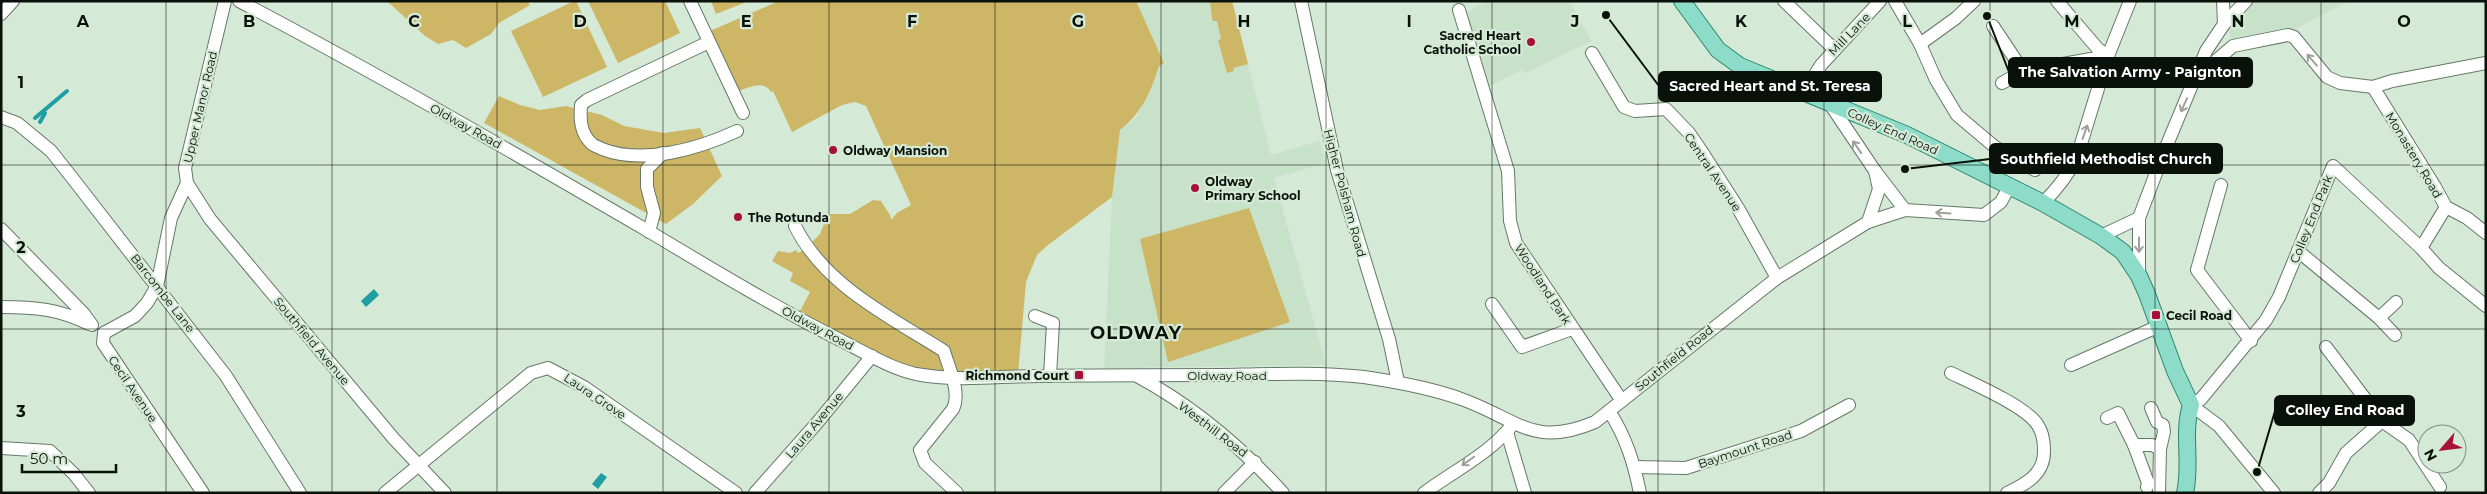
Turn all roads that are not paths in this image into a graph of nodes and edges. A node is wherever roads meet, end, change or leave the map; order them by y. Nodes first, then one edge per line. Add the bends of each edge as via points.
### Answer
1 (13, 1) edge
2 (225, 1) edge
3 (239, 1) edge
4 (690, 1) edge
5 (1301, 1) edge
6 (1682, 1) edge
7 (1784, 1) edge
8 (1880, 1) edge
9 (1895, 1) edge
10 (1974, 1) edge
11 (2058, 1) edge
12 (2130, 1) edge
13 (2223, 1) edge
14 (2246, 1) edge
15 (1458, 5) edge
16 (1, 14) edge
17 (2224, 24) junction
18 (1993, 26) dead end
19 (709, 42) junction
20 (1920, 44) junction
21 (1834, 49) junction
22 (1592, 53) dead end
23 (2108, 56) junction
24 (2486, 64) edge
25 (2023, 71) junction
26 (2197, 77) junction
27 (2002, 83) dead end
28 (2373, 87) junction
29 (1803, 94) junction
30 (1830, 104) junction
31 (743, 113) dead end
32 (1, 117) edge
33 (737, 131) dead end
34 (663, 153) junction
35 (2034, 170) dead end
36 (1874, 171) junction
37 (2015, 174) junction
38 (187, 183) junction
39 (2221, 184) dead end
40 (2043, 203) junction
41 (2446, 208) junction
42 (1905, 210) junction
43 (2139, 218) junction
44 (1868, 222) junction
45 (795, 226) dead end
46 (1, 229) edge
47 (649, 232) junction
48 (2486, 233) edge
49 (2100, 236) junction
50 (2421, 248) junction
51 (2298, 251) junction
52 (2139, 276) junction
53 (1777, 278) junction
54 (157, 286) junction
55 (2396, 302) dead end
56 (1492, 304) dead end
57 (2486, 306) edge
58 (1, 307) edge
59 (1035, 316) dead end
60 (2378, 318) junction
61 (92, 325) junction
62 (2159, 326) junction
63 (1572, 329) junction
64 (104, 333) junction
65 (2395, 336) dead end
66 (2251, 341) junction
67 (2326, 347) dead end
68 (872, 356) junction
69 (2071, 366) dead end
70 (1950, 373) dead end
71 (1050, 376) junction
72 (1135, 376) junction
73 (952, 380) junction
74 (1398, 382) junction
75 (1468, 401) joint
76 (1622, 401) junction
77 (1849, 405) dead end
78 (2191, 405) junction
79 (2151, 408) dead end
80 (1609, 411) junction
81 (2107, 418) dead end
82 (2382, 421) junction
83 (1510, 428) junction
84 (2134, 445) junction
85 (1, 448) edge
86 (2160, 449) junction
87 (1255, 462) junction
88 (418, 466) junction
89 (1635, 467) junction
90 (2147, 487) dead end
91 (2440, 487) dead end
92 (89, 493) edge
93 (203, 493) edge
94 (300, 493) edge
95 (385, 493) edge
96 (445, 493) edge
97 (736, 493) edge
98 (756, 493) edge
99 (957, 493) edge
100 (1224, 493) edge
101 (1283, 493) edge
102 (1424, 493) edge
103 (1525, 493) edge
104 (1640, 493) edge
105 (2006, 493) edge
106 (2159, 493) edge
107 (2185, 493) edge
108 (2274, 493) edge
109 (2319, 493) edge

1 - 16 street
2 - 38 street, Upper Manor Road via 185,168
3 - 47 street, Oldway Road via 540,167
4 - 19 street
5 - 74 street, Higher Polsham Road via 1337,170 1389,339
6 - 29 main road via 1709,40 1728,59
7 - 21 street
8 - 21 street, Mill Lane
9 - 20 street
10 - 20 street
11 - 23 street via 2098,49
12 - 23 street
13 - 17 street
14 - 17 street
15 - 63 street, Woodland Park via 1508,171 1514,238
17 - 26 street via 2206,51
18 - 25 street
19 - 31 street
19 - 34 street via 581,105 580,125 592,145 615,154
20 - 37 street via 1957,115 1995,147
21 - 29 street, Mill Lane
22 - 53 street, Central Avenue via 1624,107 1635,111 1666,109 1689,133 1738,208
23 - 25 street
40 -> 23 street via 2059,187 2077,157
24 - 28 street
25 - 27 street
28 -> 26 street via 2340,83 2327,77 2294,37 2288,35 2233,46
26 -> 43 street
28 - 41 street, Monastery Road
29 - 30 main road
36 -> 30 street
30 - 37 main road, Colley End Road
32 - 54 street, Barcombe Lane via 18,123 51,151
33 - 34 street via 716,141
34 - 47 street via 647,169 647,186 654,213
35 - 37 street
36 - 42 street
36 - 44 street via 1879,189
37 - 40 main road, Colley End Road
37 -> 42 street, Southfield Road via 2001,202 1984,215
38 - 54 street, Upper Manor Road via 171,218
38 - 88 street, Southfield Avenue via 210,219
39 - 66 street via 2197,270
40 - 49 main road, Colley End Road
41 - 48 street, Monastery Road via 2467,218
41 - 50 street
42 - 44 street, Southfield Road
43 - 49 street
43 -> 52 street
44 - 53 street, Southfield Road
45 - 73 street via 803,242 840,284 944,351
46 - 61 street
47 - 68 street, Oldway Road via 729,281
49 - 52 main road, Colley End Road via 2123,252
50 - 51 street, Colley End Park via 2333,166
50 - 57 street via 2439,268
51 - 60 street
51 - 66 street, Colley End Park via 2279,298
52 - 62 main road, Colley End Road
53 - 76 street, Southfield Road
54 - 64 street, Upper Manor Road via 147,304 135,316
54 - 94 street, Barcombe Lane via 226,376
55 - 60 street
56 - 63 street via 1522,347
58 - 61 street via 68,313
59 - 71 street via 1053,323
60 - 65 street
61 - 64 street
62 - 69 street
62 - 78 main road, Colley End Road
63 - 76 street, Woodland Park
64 - 93 street, Cecil Avenue via 103,343
66 - 78 street, Colley End Park via 2201,399
67 - 82 street
68 - 73 street, Oldway Road via 910,373
68 - 98 street, Laura Avenue
70 - 105 street via 2023,412 2036,423 2044,438 2045,457 2040,471 2023,485
71 - 72 street, Oldway Road
71 - 73 street, Oldway Road
72 - 74 street, Oldway Road via 1309,375
72 - 87 street, Westhill Road via 1155,386
73 - 99 street via 957,401 920,450 925,463
74 - 75 street, Oldway Road
75 - 83 street, Southfield Road
76 - 80 street, Southfield Road
77 - 89 street, Baymount Road via 1801,431 1686,468
78 - 107 main road via 2186,420 2188,464
78 - 108 street, Colley End Road via 2219,426
79 - 86 street via 2157,422 2163,425
80 - 83 street, Southfield Road via 1595,422 1560,433
80 - 89 street via 1622,432
81 - 84 street via 2118,413
82 - 91 street via 2409,440
82 - 109 street via 2346,453 2329,483
83 -> 102 street
83 - 103 street
84 - 86 street via 2152,445
84 - 90 street
85 - 92 street via 50,451
86 - 106 street
87 - 100 street
87 - 101 street, Westhill Road
88 - 95 street, Laura Grove
88 - 96 street, Southfield Avenue
88 - 97 street, Laura Grove via 531,373 548,368 584,387
89 - 104 street

